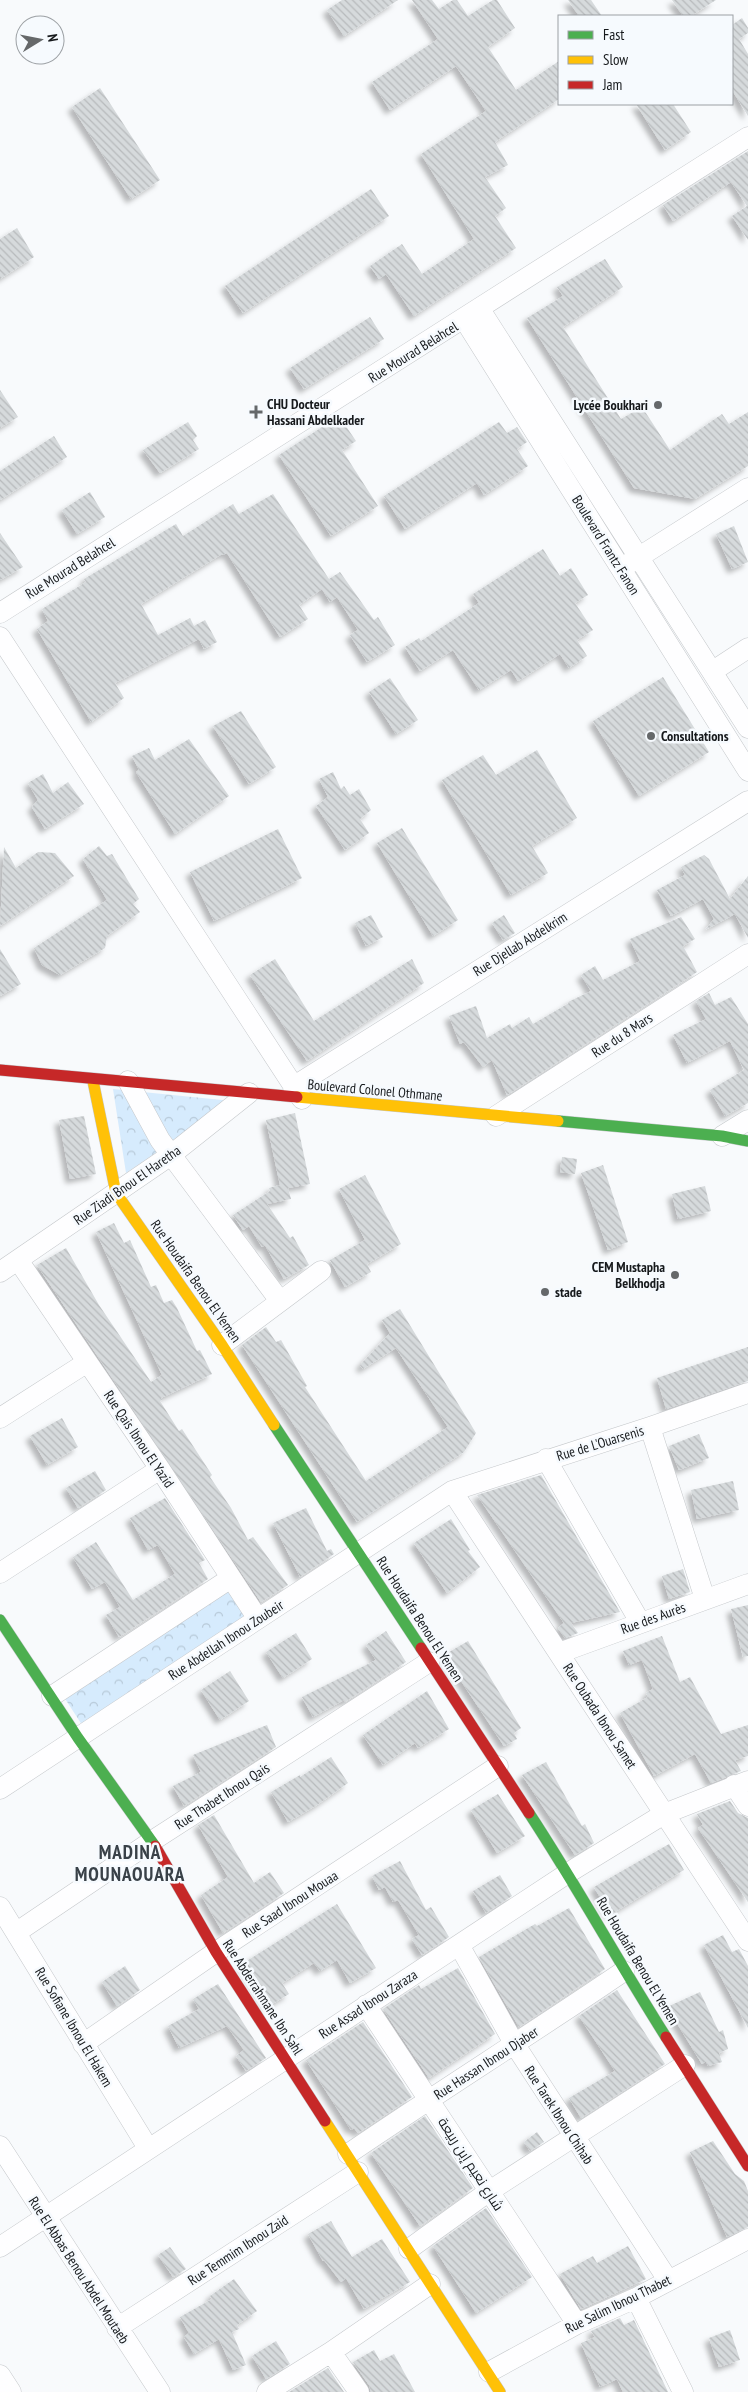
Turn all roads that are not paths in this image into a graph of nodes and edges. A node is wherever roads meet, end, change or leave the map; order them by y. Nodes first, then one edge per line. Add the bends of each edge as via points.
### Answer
1 (748, 137) edge
2 (472, 313) junction
3 (748, 488) edge
4 (639, 557) junction
5 (620, 569) junction
6 (0, 613) edge
7 (680, 621) junction
8 (661, 633) junction
9 (0, 637) edge
10 (748, 648) edge
11 (713, 671) junction
12 (748, 728) edge
13 (748, 771) edge
14 (748, 801) edge
15 (748, 954) edge
16 (0, 1070) edge
17 (93, 1081) junction
18 (128, 1081) junction
19 (249, 1093) junction
20 (297, 1093) junction
21 (496, 1116) junction
22 (748, 1120) edge
23 (722, 1136) junction
24 (748, 1141) edge
25 (172, 1155) junction
26 (116, 1193) junction
27 (18, 1260) junction
28 (0, 1272) edge
29 (320, 1272) dead end
30 (280, 1301) junction
31 (222, 1345) junction
32 (86, 1363) junction
33 (748, 1393) edge
34 (0, 1418) edge
35 (650, 1427) junction
36 (546, 1459) junction
37 (160, 1469) junction
38 (452, 1490) junction
39 (359, 1554) junction
40 (0, 1573) edge
41 (231, 1578) junction
42 (748, 1584) edge
43 (705, 1599) junction
44 (258, 1619) junction
45 (0, 1620) edge
46 (640, 1622) junction
47 (6, 1643) edge
48 (559, 1653) junction
49 (429, 1662) junction
50 (52, 1696) junction
51 (78, 1738) junction
52 (498, 1766) junction
53 (741, 1783) edge
54 (0, 1789) edge
55 (748, 1806) edge
56 (664, 1814) junction
57 (152, 1842) junction
58 (568, 1873) junction
59 (0, 1907) edge
60 (16, 1932) junction
61 (748, 1941) edge
62 (459, 1945) junction
63 (216, 1952) junction
64 (624, 1971) junction
65 (366, 2004) junction
66 (83, 2044) junction
67 (515, 2045) junction
68 (285, 2059) junction
69 (685, 2065) junction
70 (429, 2099) junction
71 (573, 2138) junction
72 (0, 2146) edge
73 (148, 2148) junction
74 (348, 2154) junction
75 (748, 2166) edge
76 (358, 2172) junction
77 (488, 2192) junction
78 (45, 2218) junction
79 (748, 2239) edge
80 (0, 2247) edge
81 (409, 2249) junction
82 (668, 2280) junction
83 (430, 2284) junction
84 (636, 2298) junction
85 (577, 2324) junction
86 (117, 2328) junction
87 (331, 2352) junction
88 (489, 2372) junction
89 (0, 2374) edge
90 (11, 2392) edge
91 (160, 2392) edge
92 (267, 2392) edge
93 (359, 2392) edge
94 (500, 2392) edge
95 (683, 2392) edge

1 - 2 street, Rue Mourad Belahcel
2 - 4 street
2 - 5 street, Boulevard Frantz Fanon
2 - 6 street, Rue Mourad Belahcel
3 - 4 street
4 - 5 street
4 - 7 street
5 - 8 street, Boulevard Frantz Fanon
7 - 8 street
7 - 11 street
8 - 13 street, Boulevard Frantz Fanon
9 - 20 street
10 - 11 street
11 - 12 street
14 - 20 street, Rue Djellab Abdelkrim
15 - 21 street, Rue du 8 Mars
16 - 17 street, Boulevard Colonel Othmane
17 - 18 street, Boulevard Colonel Othmane
17 - 26 street, Rue Houdaifa Benou El Yemen
18 - 19 street, Boulevard Colonel Othmane
18 - 25 street via 160,1140
19 - 20 street, Boulevard Colonel Othmane
19 - 25 street, Rue Ziadi Bnou El Haretha
20 - 21 street, Boulevard Colonel Othmane
21 - 23 street, Boulevard Colonel Othmane
22 - 23 street
23 - 24 street, Boulevard Colonel Othmane
25 - 26 street, Rue Ziadi Bnou El Haretha
25 - 30 street
26 - 27 street, Rue Ziadi Bnou El Haretha
26 - 31 street, Rue Houdaifa Benou El Yemen
27 - 28 street, Rue Ziadi Bnou El Haretha
27 - 32 street, Rue Qais Ibnou El Yazid
29 - 30 street
30 - 31 street
31 - 39 street, Rue Houdaifa Benou El Yemen
32 - 34 street
32 - 37 street, Rue Qais Ibnou El Yazid
33 - 35 street, Rue de L'Ouarsenis
35 - 36 street, Rue de L'Ouarsenis
35 - 43 street
36 - 38 street, Rue de L'Ouarsenis
36 - 46 street
37 - 40 street
37 - 41 street, Rue Qais Ibnou El Yazid
38 - 39 street, Rue Abdellah Ibnou Zoubeir
38 - 48 street, Rue Oubada Ibnou Samet
39 - 44 street, Rue Abdellah Ibnou Zoubeir
39 - 49 street, Rue Houdaifa Benou El Yemen
41 - 44 street, Rue Qais Ibnou El Yazid
41 - 50 street
42 - 43 street, Rue des Aurès
43 - 46 street, Rue des Aurès
44 - 51 street, Rue Abdellah Ibnou Zoubeir
45 - 47 street, Rue Abderrahmane Ibn Sahl
46 - 48 street, Rue des Aurès
47 - 50 street, Rue Abderrahmane Ibn Sahl
48 - 56 street, Rue Oubada Ibnou Samet
49 - 52 street, Rue Houdaifa Benou El Yemen
49 - 57 street, Rue Thabet Ibnou Qais
50 - 51 street, Rue Abderrahmane Ibn Sahl
51 - 54 street, Rue Abdellah Ibnou Zoubeir
51 - 57 street, Rue Abderrahmane Ibn Sahl
52 - 58 street, Rue Houdaifa Benou El Yemen
52 - 63 street, Rue Saad Ibnou Mouaa
53 - 55 street
53 - 56 street, Rue Assad Ibnou Zaraza
56 - 58 street, Rue Assad Ibnou Zaraza
56 - 61 street, Rue Oubada Ibnou Samet
57 - 60 street, Rue Thabet Ibnou Qais
57 - 63 street, Rue Abderrahmane Ibn Sahl
58 - 62 street, Rue Assad Ibnou Zaraza
58 - 64 street, Rue Houdaifa Benou El Yemen
59 - 60 street, Rue Sofiane Ibnou El Hakem
60 - 66 street, Rue Sofiane Ibnou El Hakem
62 - 65 street, Rue Assad Ibnou Zaraza
62 - 67 street, Rue Tarek Ibnou Chihab
63 - 66 street, Rue Saad Ibnou Mouaa
63 - 68 street, Rue Abderrahmane Ibn Sahl
64 - 67 street, Rue Hassan Ibnou Djaber
64 - 69 street, Rue Houdaifa Benou El Yemen
65 - 68 street, Rue Assad Ibnou Zaraza
65 - 70 street, شارع نعيم إبن ربيعة
66 - 73 street, Rue Sofiane Ibnou El Hakem
67 - 70 street, Rue Hassan Ibnou Djaber
67 - 71 street, Rue Tarek Ibnou Chihab
68 - 73 street, Rue Assad Ibnou Zaraza
68 - 74 street, Rue Abderrahmane Ibn Sahl
69 - 71 street
69 - 75 street, Rue Houdaifa Benou El Yemen
70 - 74 street, Rue Hassan Ibnou Djaber
70 - 77 street, شارع نعيم إبن ربيعة
71 - 77 street
71 - 82 street, Rue Tarek Ibnou Chihab
72 - 78 street, Rue El Abbas Benou Abdel Moutaeb
73 - 78 street, Rue Assad Ibnou Zaraza
74 - 76 street, Rue Abderrahmane Ibn Sahl
76 - 81 street, Rue Abderrahmane Ibn Sahl
76 - 86 street, Rue Temmim Ibnou Zaid
77 - 81 street
77 - 85 street, شارع نعيم إبن ربيعة
78 - 80 street, Rue Assad Ibnou Zaraza
78 - 86 street, Rue El Abbas Benou Abdel Moutaeb
79 - 82 street, Rue Salim Ibnou Thabet
81 - 83 street, Rue Abderrahmane Ibn Sahl
82 - 84 street, Rue Salim Ibnou Thabet
83 - 87 street
83 - 88 street, Rue Abderrahmane Ibn Sahl
84 - 85 street, Rue Salim Ibnou Thabet
84 - 95 street
85 - 88 street, Rue Salim Ibnou Thabet
86 - 91 street, Rue El Abbas Benou Abdel Moutaeb
87 - 92 street
87 - 93 street
88 - 94 street, Rue Abderrahmane Ibn Sahl
89 - 90 street

